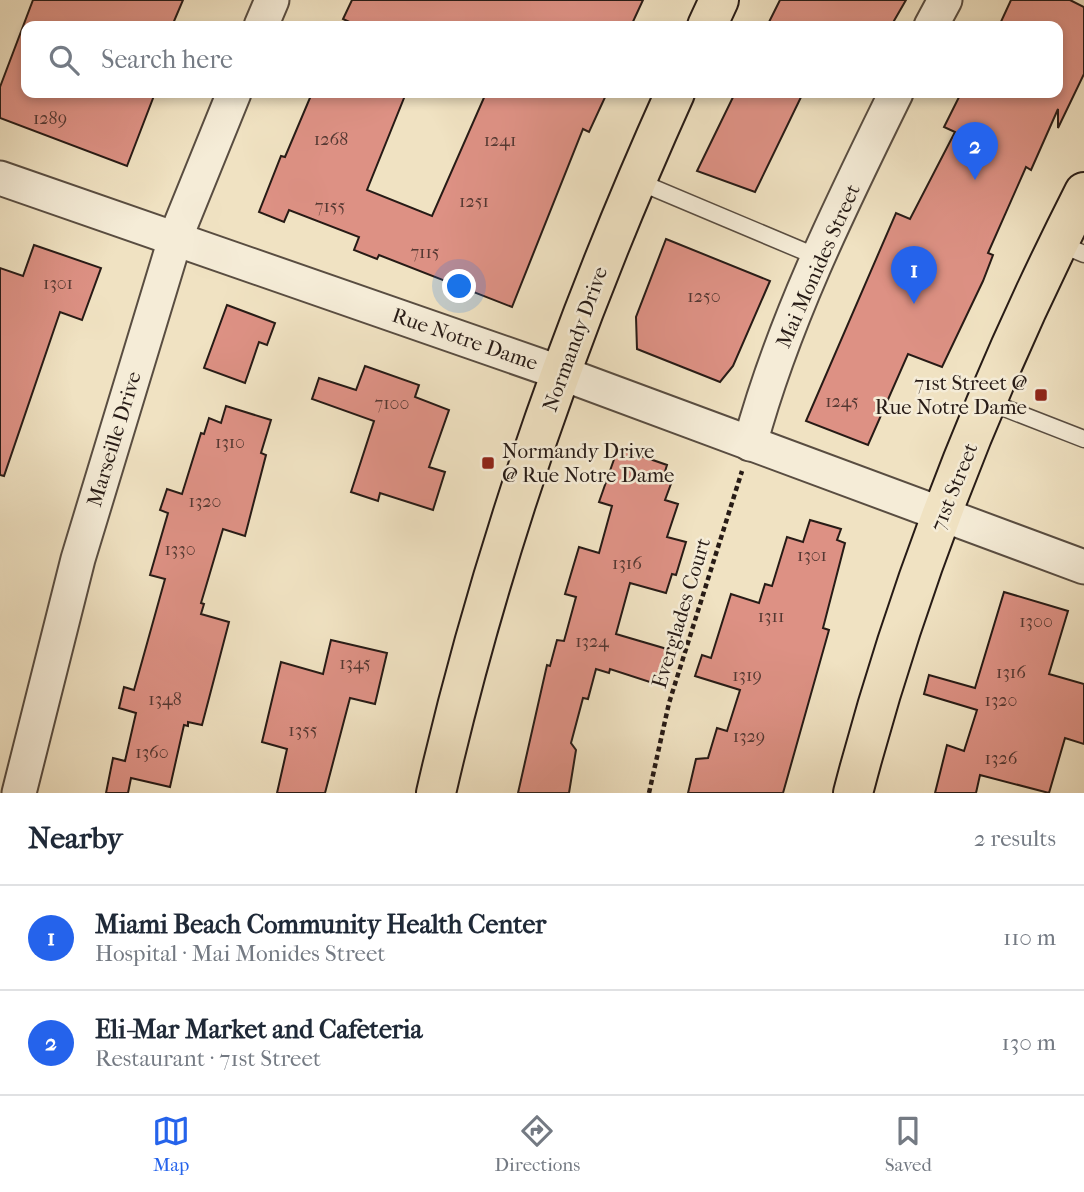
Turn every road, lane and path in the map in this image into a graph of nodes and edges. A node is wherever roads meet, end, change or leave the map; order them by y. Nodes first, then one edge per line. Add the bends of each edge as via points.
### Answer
1 (271, 0) edge
2 (719, 0) edge
3 (945, 0) edge
4 (263, 21) edge
5 (708, 21) edge
6 (934, 21) edge
7 (232, 98) edge
8 (673, 98) edge
9 (894, 98) edge
10 (0, 178) edge
11 (637, 181) junction
12 (1084, 192) edge
13 (176, 236) junction
14 (1071, 249) edge
15 (820, 257) junction
16 (561, 373) junction
17 (989, 402) junction
18 (1084, 439) edge
19 (750, 443) junction
20 (943, 514) junction
21 (1084, 567) edge
22 (19, 793) edge
23 (436, 793) edge
24 (649, 793) edge
25 (853, 793) edge

1 - 4 street
2 - 5 main road
3 - 6 street
7 - 13 street, Marseille Drive
8 - 11 main road, Normandy Drive
9 - 15 street, Mai Monides Street
10 - 13 street, Rue Notre Dame
11 - 15 lane
11 - 16 main road, Normandy Drive
12 - 14 main road, 71st Street
13 - 16 street, Rue Notre Dame
13 - 22 street, Marseille Drive via 78,559
14 - 17 main road, 71st Street
15 - 19 street, Mai Monides Street via 760,404
16 - 19 street, Rue Notre Dame
16 - 23 main road, Normandy Drive via 477,636
17 - 18 lane
17 - 20 main road, 71st Street
19 - 20 street, Rue Notre Dame
19 - 24 path, Everglades Court via 669,703
20 - 21 street, Rue Notre Dame
20 - 25 main road, 71st Street via 891,662

